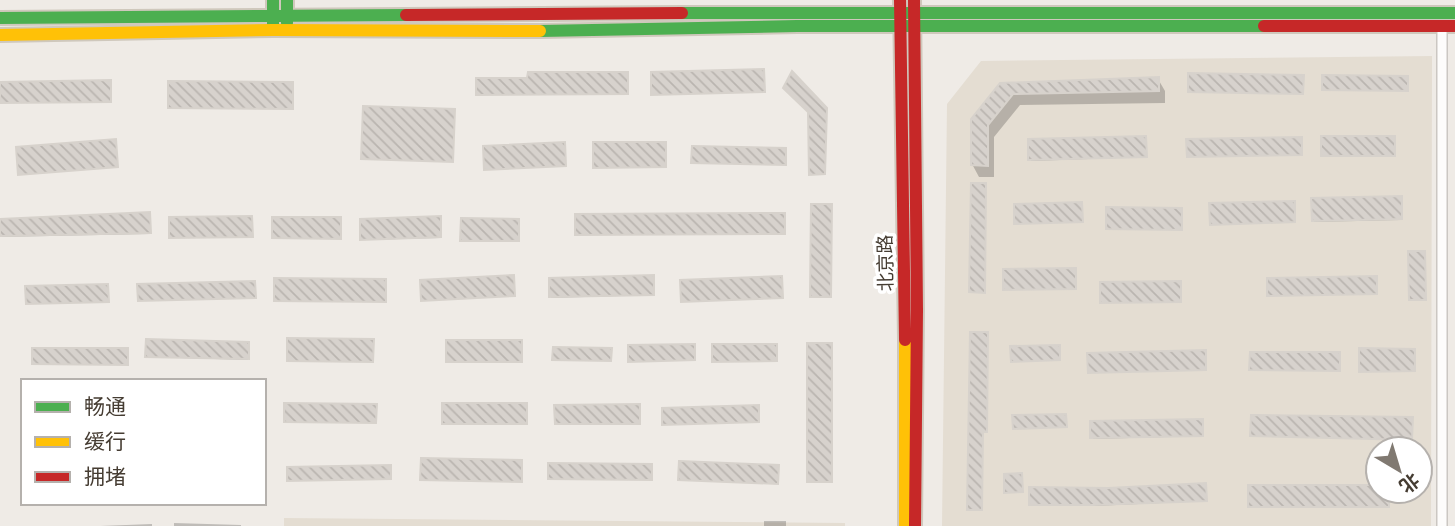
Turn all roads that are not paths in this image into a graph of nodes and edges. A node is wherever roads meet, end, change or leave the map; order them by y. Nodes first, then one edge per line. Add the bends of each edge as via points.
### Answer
1 (273, 0) edge
2 (287, 0) edge
3 (900, 6) edge
4 (914, 6) edge
5 (1455, 13) edge
6 (287, 16) junction
7 (0, 18) edge
8 (273, 23) junction
9 (899, 26) junction
10 (914, 26) junction
11 (1449, 26) edge
12 (286, 30) junction
13 (0, 35) edge
14 (905, 526) edge
15 (915, 526) edge
16 (1442, 526) edge

1 - 8 street
2 - 6 street
3 - 4 street
3 - 6 street
3 - 9 street, 北京路
4 - 5 street
4 - 10 street, 北京路
6 - 8 street
6 - 12 street
7 - 8 street
8 - 12 street
8 - 13 street
9 - 10 street
9 - 12 street
9 - 14 street, 北京路
10 - 11 street
10 - 15 street, 北京路
11 - 16 street

